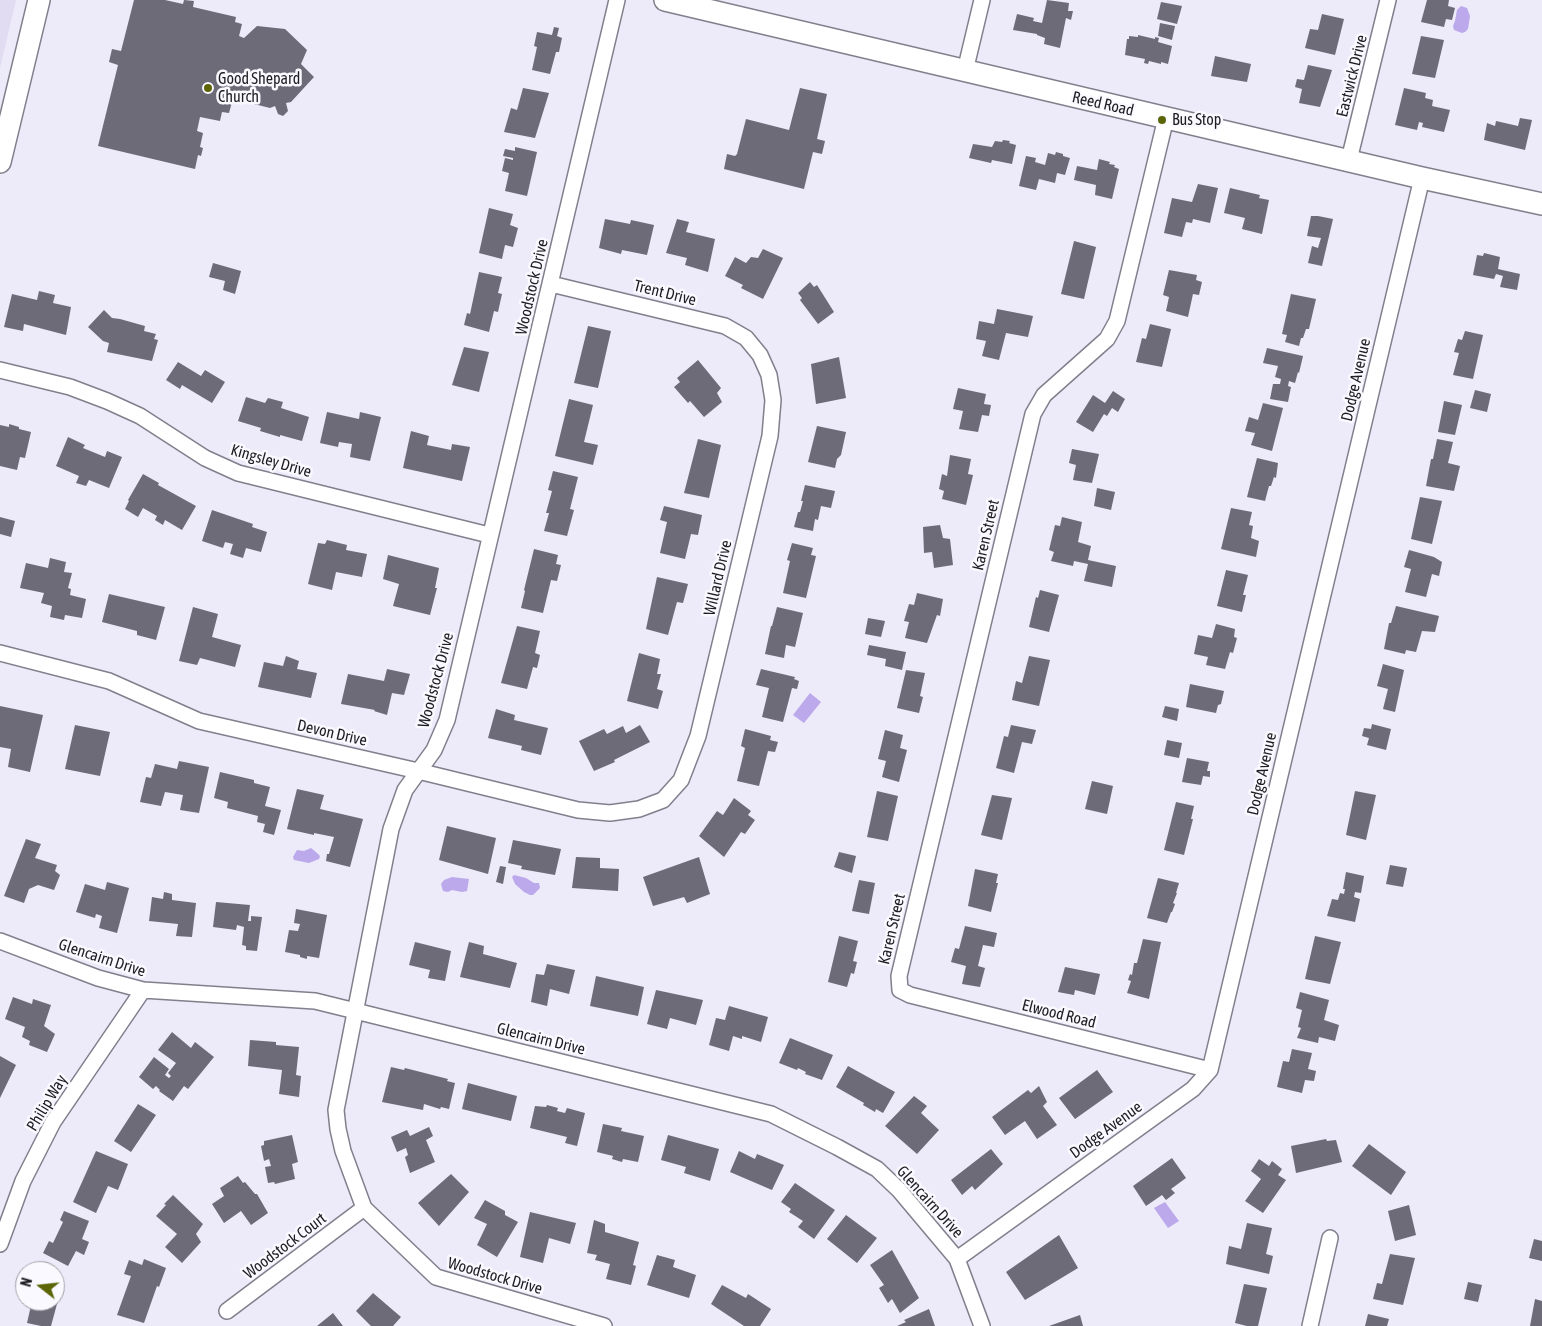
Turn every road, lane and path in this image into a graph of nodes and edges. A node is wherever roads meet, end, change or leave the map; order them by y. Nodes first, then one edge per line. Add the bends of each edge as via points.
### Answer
1 (39, 0) edge
2 (616, 0) edge
3 (665, 0) edge
4 (982, 0) edge
5 (1388, 0) edge
6 (965, 71) junction
7 (1166, 118) junction
8 (1349, 160) junction
9 (0, 162) edge
10 (1422, 178) junction
11 (1542, 204) edge
12 (551, 284) junction
13 (760, 355) joint
14 (0, 370) edge
15 (489, 535) junction
16 (0, 652) edge
17 (418, 771) junction
18 (662, 800) joint
19 (0, 941) edge
20 (143, 990) junction
21 (900, 990) joint
22 (356, 1010) junction
23 (1210, 1070) junction
24 (364, 1208) junction
25 (1330, 1238) dead end
26 (0, 1244) edge
27 (957, 1259) junction
28 (227, 1311) dead end
29 (604, 1326) edge
30 (982, 1326) edge
31 (1310, 1326) edge

1 - 9 main road
2 - 12 street, Woodstock Drive
3 - 6 main road, Reed Road
4 - 6 street
5 - 8 street, Eastwick Drive
6 - 7 main road, Reed Road
7 - 8 main road, Reed Road
7 - 21 street, Karen Street via 1117,321 1107,339 1044,395 1033,414 899,976
8 - 10 main road, Reed Road
10 - 11 main road, Reed Road
10 - 23 street, Dodge Avenue
12 - 13 street, Trent Drive via 725,326 746,338
12 - 15 street, Woodstock Drive
13 - 18 street, Willard Drive via 769,375 773,400 770,436 698,736 681,780
14 - 15 street, Kingsley Drive via 70,387 107,401 140,416 205,458 238,473
15 - 17 street, Woodstock Drive via 447,720 434,750
16 - 17 street, Devon Drive via 109,681 198,721
17 - 18 street, Devon Drive via 578,810 629,811
17 - 22 street, Woodstock Drive via 405,790 391,829
19 - 20 street, Glencairn Drive via 98,978
20 - 22 street, Glencairn Drive via 315,1001
20 - 26 street, Philip Way via 53,1122 24,1181
21 - 23 street, Elwood Road
22 - 24 street, Woodstock Drive via 336,1110 343,1151
22 - 27 street, Glencairn Drive via 771,1114 877,1169
23 - 27 street, Dodge Avenue via 1193,1089
24 - 28 street, Woodstock Court
24 - 29 street, Woodstock Drive via 436,1277
25 - 31 street
27 - 30 street, Glencairn Drive

